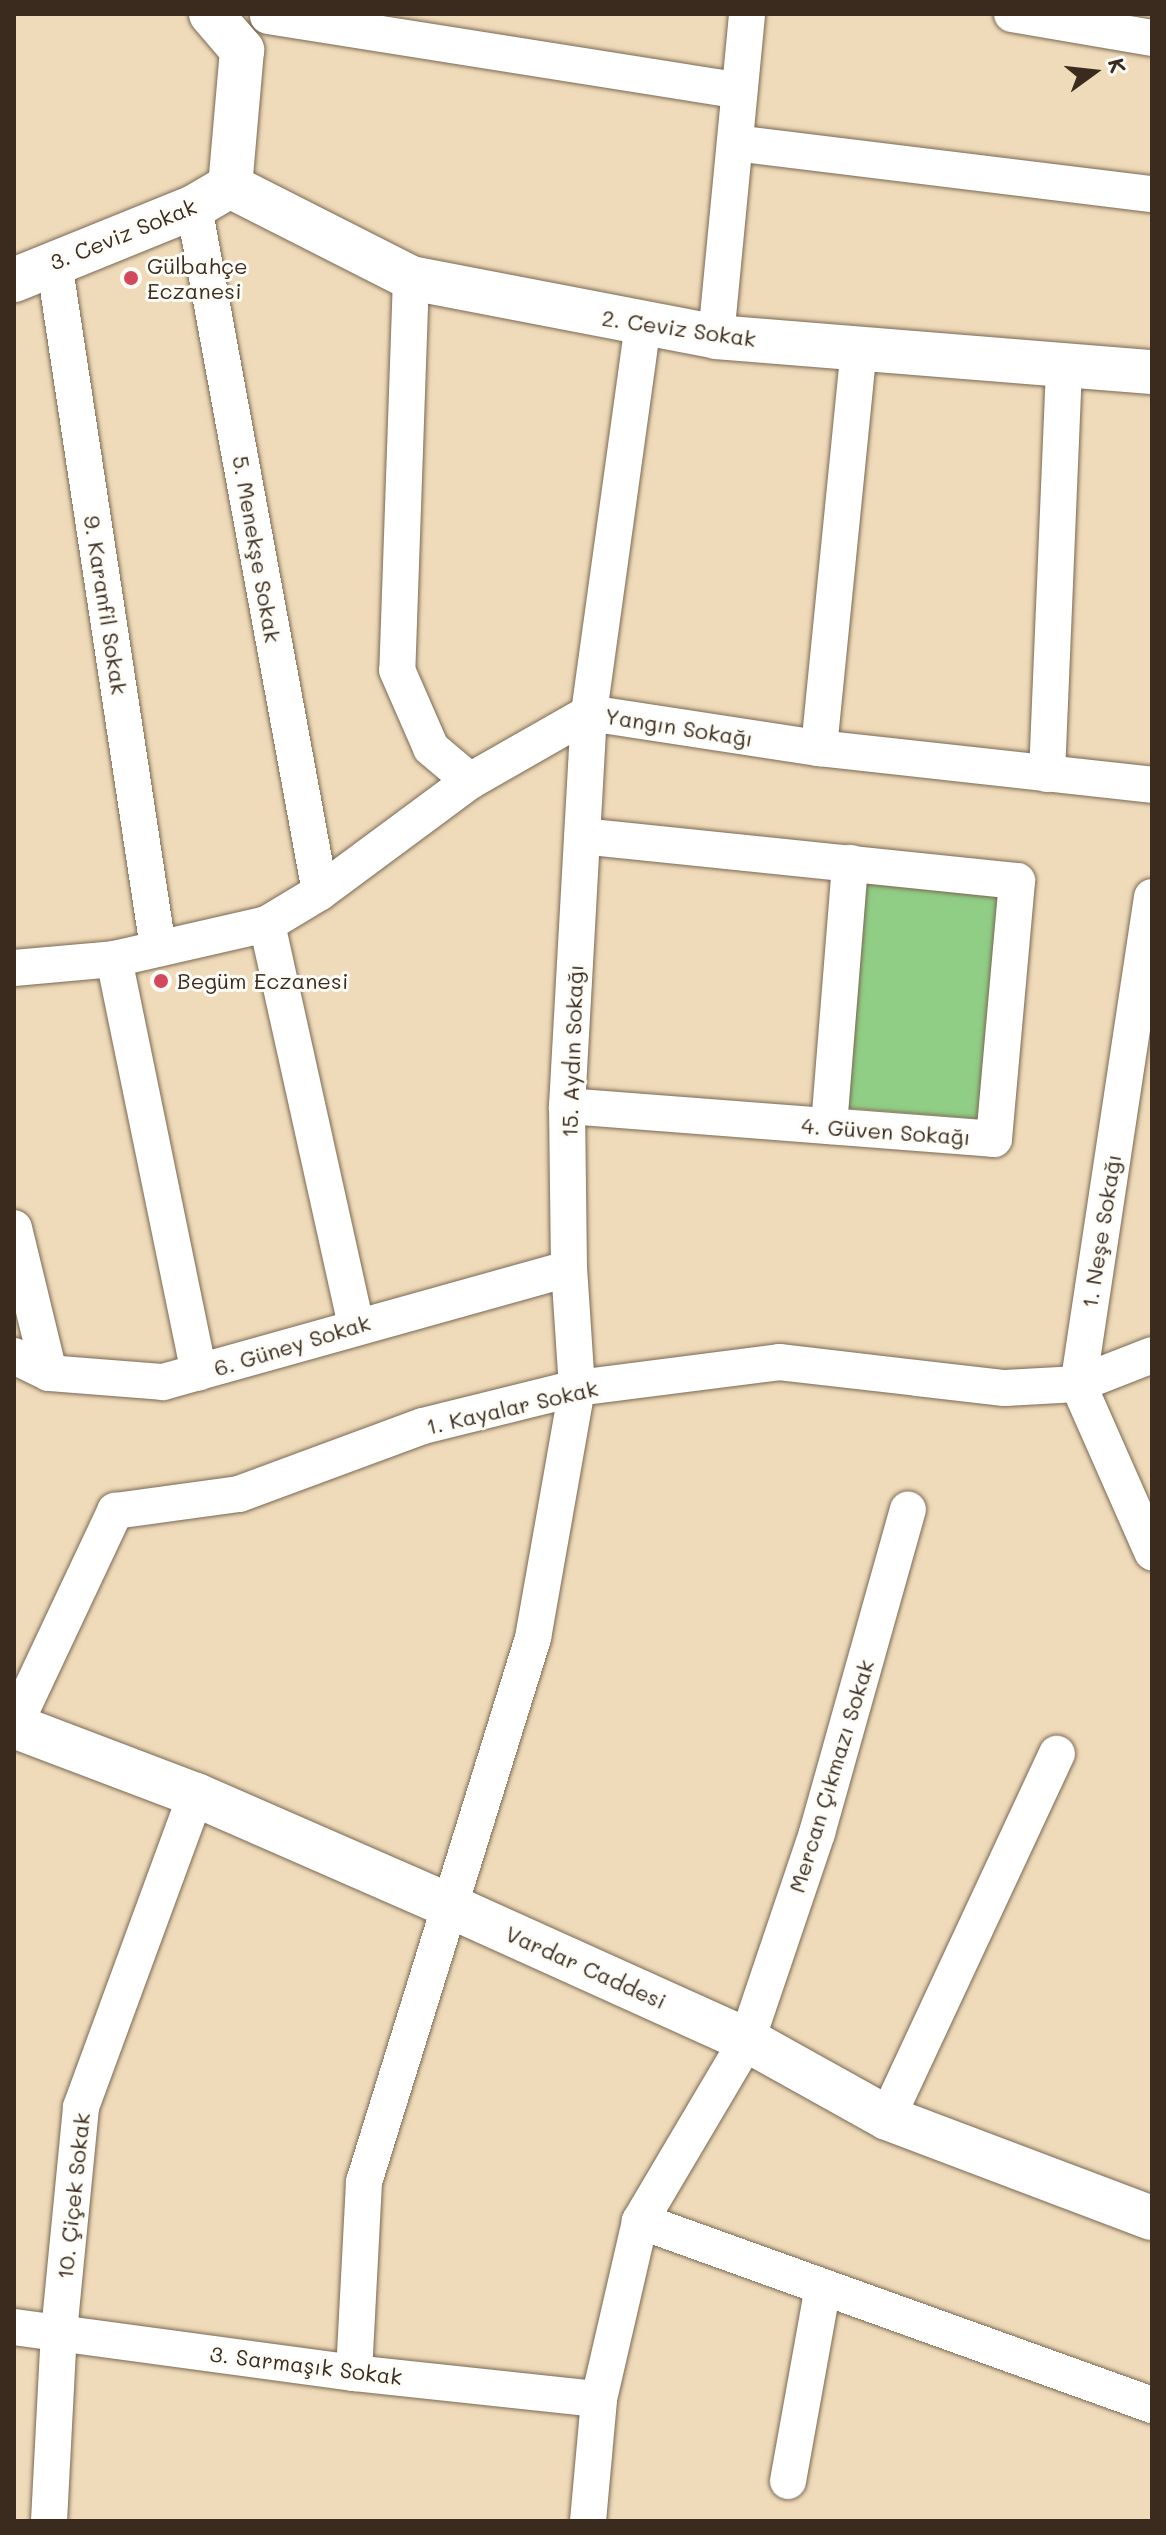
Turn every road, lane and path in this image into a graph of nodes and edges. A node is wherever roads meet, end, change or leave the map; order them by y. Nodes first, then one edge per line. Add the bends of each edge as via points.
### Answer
1 (211, 14) edge
2 (747, 14) edge
3 (1012, 14) edge
4 (260, 27) edge
5 (1152, 38) edge
6 (739, 91) junction
7 (735, 143) junction
8 (1152, 194) edge
9 (212, 196) junction
10 (54, 262) junction
11 (411, 278) junction
12 (14, 280) edge
13 (643, 326) junction
14 (716, 337) junction
15 (859, 347) junction
16 (1064, 363) junction
17 (1152, 372) edge
18 (589, 713) junction
19 (819, 748) junction
20 (1047, 774) junction
21 (470, 781) junction
22 (1152, 785) edge
23 (582, 836) junction
24 (850, 863) junction
25 (320, 892) junction
26 (1152, 897) edge
27 (267, 924) junction
28 (158, 948) junction
29 (114, 959) junction
30 (14, 968) edge
31 (567, 1106) junction
32 (829, 1126) junction
33 (14, 1228) edge
34 (569, 1269) junction
35 (356, 1325) junction
36 (1152, 1355) edge
37 (14, 1356) edge
38 (199, 1372) junction
39 (49, 1373) junction
40 (1078, 1384) junction
41 (577, 1388) junction
42 (908, 1510) dead end
43 (1152, 1552) edge
44 (14, 1726) edge
45 (1057, 1754) dead end
46 (196, 1795) junction
47 (452, 1907) junction
48 (747, 2040) junction
49 (887, 2118) junction
50 (1149, 2208) edge
51 (640, 2221) junction
52 (823, 2287) junction
53 (14, 2327) edge
54 (59, 2332) junction
55 (354, 2373) junction
56 (599, 2399) junction
57 (1152, 2405) edge
58 (788, 2481) dead end
59 (49, 2521) edge
60 (588, 2521) edge

1 - 4 street
2 - 6 street
3 - 5 street
4 - 6 street
4 - 9 street
6 - 7 street
7 - 8 street
7 - 14 street
9 - 10 street, 3. Ceviz Sokak
9 - 11 street, 2. Ceviz Sokak
9 - 25 street, 5. Menekşe Sokak
10 - 12 street, 3. Ceviz Sokak
10 - 28 street, 9. Karanfil Sokak
11 - 13 street, 2. Ceviz Sokak
11 - 21 street via 397,670 431,748
13 - 14 street, 2. Ceviz Sokak
13 - 18 street, 15. Aydın Sokağı
14 - 15 street, 2. Ceviz Sokak
15 - 16 street, 2. Ceviz Sokak
15 - 19 street
16 - 17 street, 2. Ceviz Sokak
16 - 20 street
18 - 19 street, Yangın Sokağı
18 - 21 street, Yangın Sokağı
18 - 23 street, 15. Aydın Sokağı
19 - 20 street, Yangın Sokağı
20 - 22 street, Yangın Sokağı
21 - 25 street, Yangın Sokağı
23 - 24 street
23 - 31 street, 15. Aydın Sokağı
24 - 32 street
24 - 32 street, 4. Güven Sokağı via 1017,881 994,1139
25 - 27 street, Yangın Sokağı
26 - 40 street, 1. Neşe Sokağı
27 - 28 street, Yangın Sokağı
27 - 35 street
28 - 29 street, Yangın Sokağı
29 - 30 street, Yangın Sokağı
29 - 38 street
31 - 32 street, 4. Güven Sokağı
31 - 34 street, 15. Aydın Sokağı
33 - 39 street
34 - 35 street, 6. Güney Sokak
34 - 41 street, 15. Aydın Sokağı
35 - 38 street, 6. Güney Sokak
36 - 40 street, 1. Kayalar Sokak
37 - 39 street, 6. Güney Sokak
38 - 39 street, 6. Güney Sokak via 163,1382
40 - 41 street, 1. Kayalar Sokak via 1005,1388 779,1362
40 - 43 street
41 - 44 street, 1. Kayalar Sokak via 423,1426 239,1494 115,1511
41 - 47 street, 15. Aydın Sokağı via 533,1638
42 - 48 street, Mercan Çıkmazı Sokak via 817,1833
44 - 46 street, Vardar Caddesi
45 - 49 street
46 - 47 street, Vardar Caddesi
46 - 54 street, 10. Çiçek Sokak via 81,2107
47 - 48 street, Vardar Caddesi
47 - 55 street, 15. Aydın Sokağı via 364,2182
48 - 49 street, Vardar Caddesi
48 - 51 street, Mercan Çıkmazı Sokak
49 - 50 street, Vardar Caddesi
51 - 52 street
51 - 56 street, Mercan Çıkmazı Sokak
52 - 57 street
52 - 58 street
53 - 54 street, 3. Sarmaşık Sokak
54 - 55 street, 3. Sarmaşık Sokak
54 - 59 street, 10. Çiçek Sokak
55 - 56 street, 3. Sarmaşık Sokak
56 - 60 street, Mercan Çıkmazı Sokak

